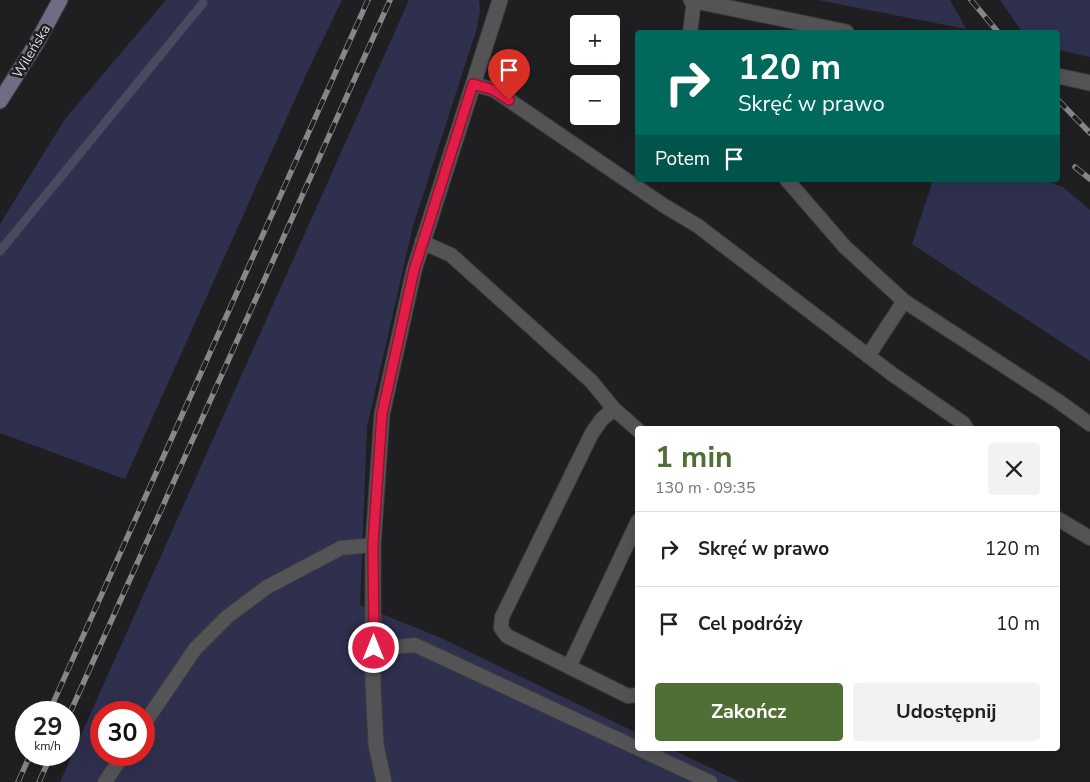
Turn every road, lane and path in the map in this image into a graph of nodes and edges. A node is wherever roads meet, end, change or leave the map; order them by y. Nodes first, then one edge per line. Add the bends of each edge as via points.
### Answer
1 (73, 0) edge
2 (500, 0) edge
3 (692, 0) edge
4 (58, 3) edge
5 (690, 30) edge
6 (836, 30) edge
7 (1060, 76) edge
8 (1090, 83) edge
9 (473, 84) junction
10 (0, 101) edge
11 (789, 182) edge
12 (422, 242) junction
13 (904, 301) junction
14 (868, 356) junction
15 (614, 409) junction
16 (1090, 424) edge
17 (965, 426) edge
18 (635, 427) edge
19 (1060, 520) edge
20 (635, 527) edge
21 (1090, 538) edge
22 (373, 544) junction
23 (374, 648) junction
24 (569, 667) junction
25 (635, 695) edge
26 (155, 708) edge
27 (635, 747) edge
28 (643, 751) edge
29 (116, 766) edge
30 (105, 782) edge
31 (384, 782) edge
32 (710, 782) edge

1 - 4 street
2 - 9 street
3 - 5 lane
3 - 6 street
4 - 10 street, Wileńska
7 - 8 street
9 - 12 street
9 - 14 lane via 494,90 698,226
11 - 13 lane via 846,246
12 - 15 lane via 452,254 591,381
12 - 22 street via 396,342 382,414
13 - 14 lane
13 - 16 lane
14 - 17 lane
15 - 18 lane
15 - 24 lane via 592,433 502,617 501,628 507,636
19 - 21 lane
20 - 24 lane
22 - 23 street
22 - 26 lane via 342,548 267,587 227,617 195,648
23 - 27 lane via 415,646
23 - 31 street via 376,745
24 - 25 lane via 628,696
28 - 32 lane
29 - 30 lane

